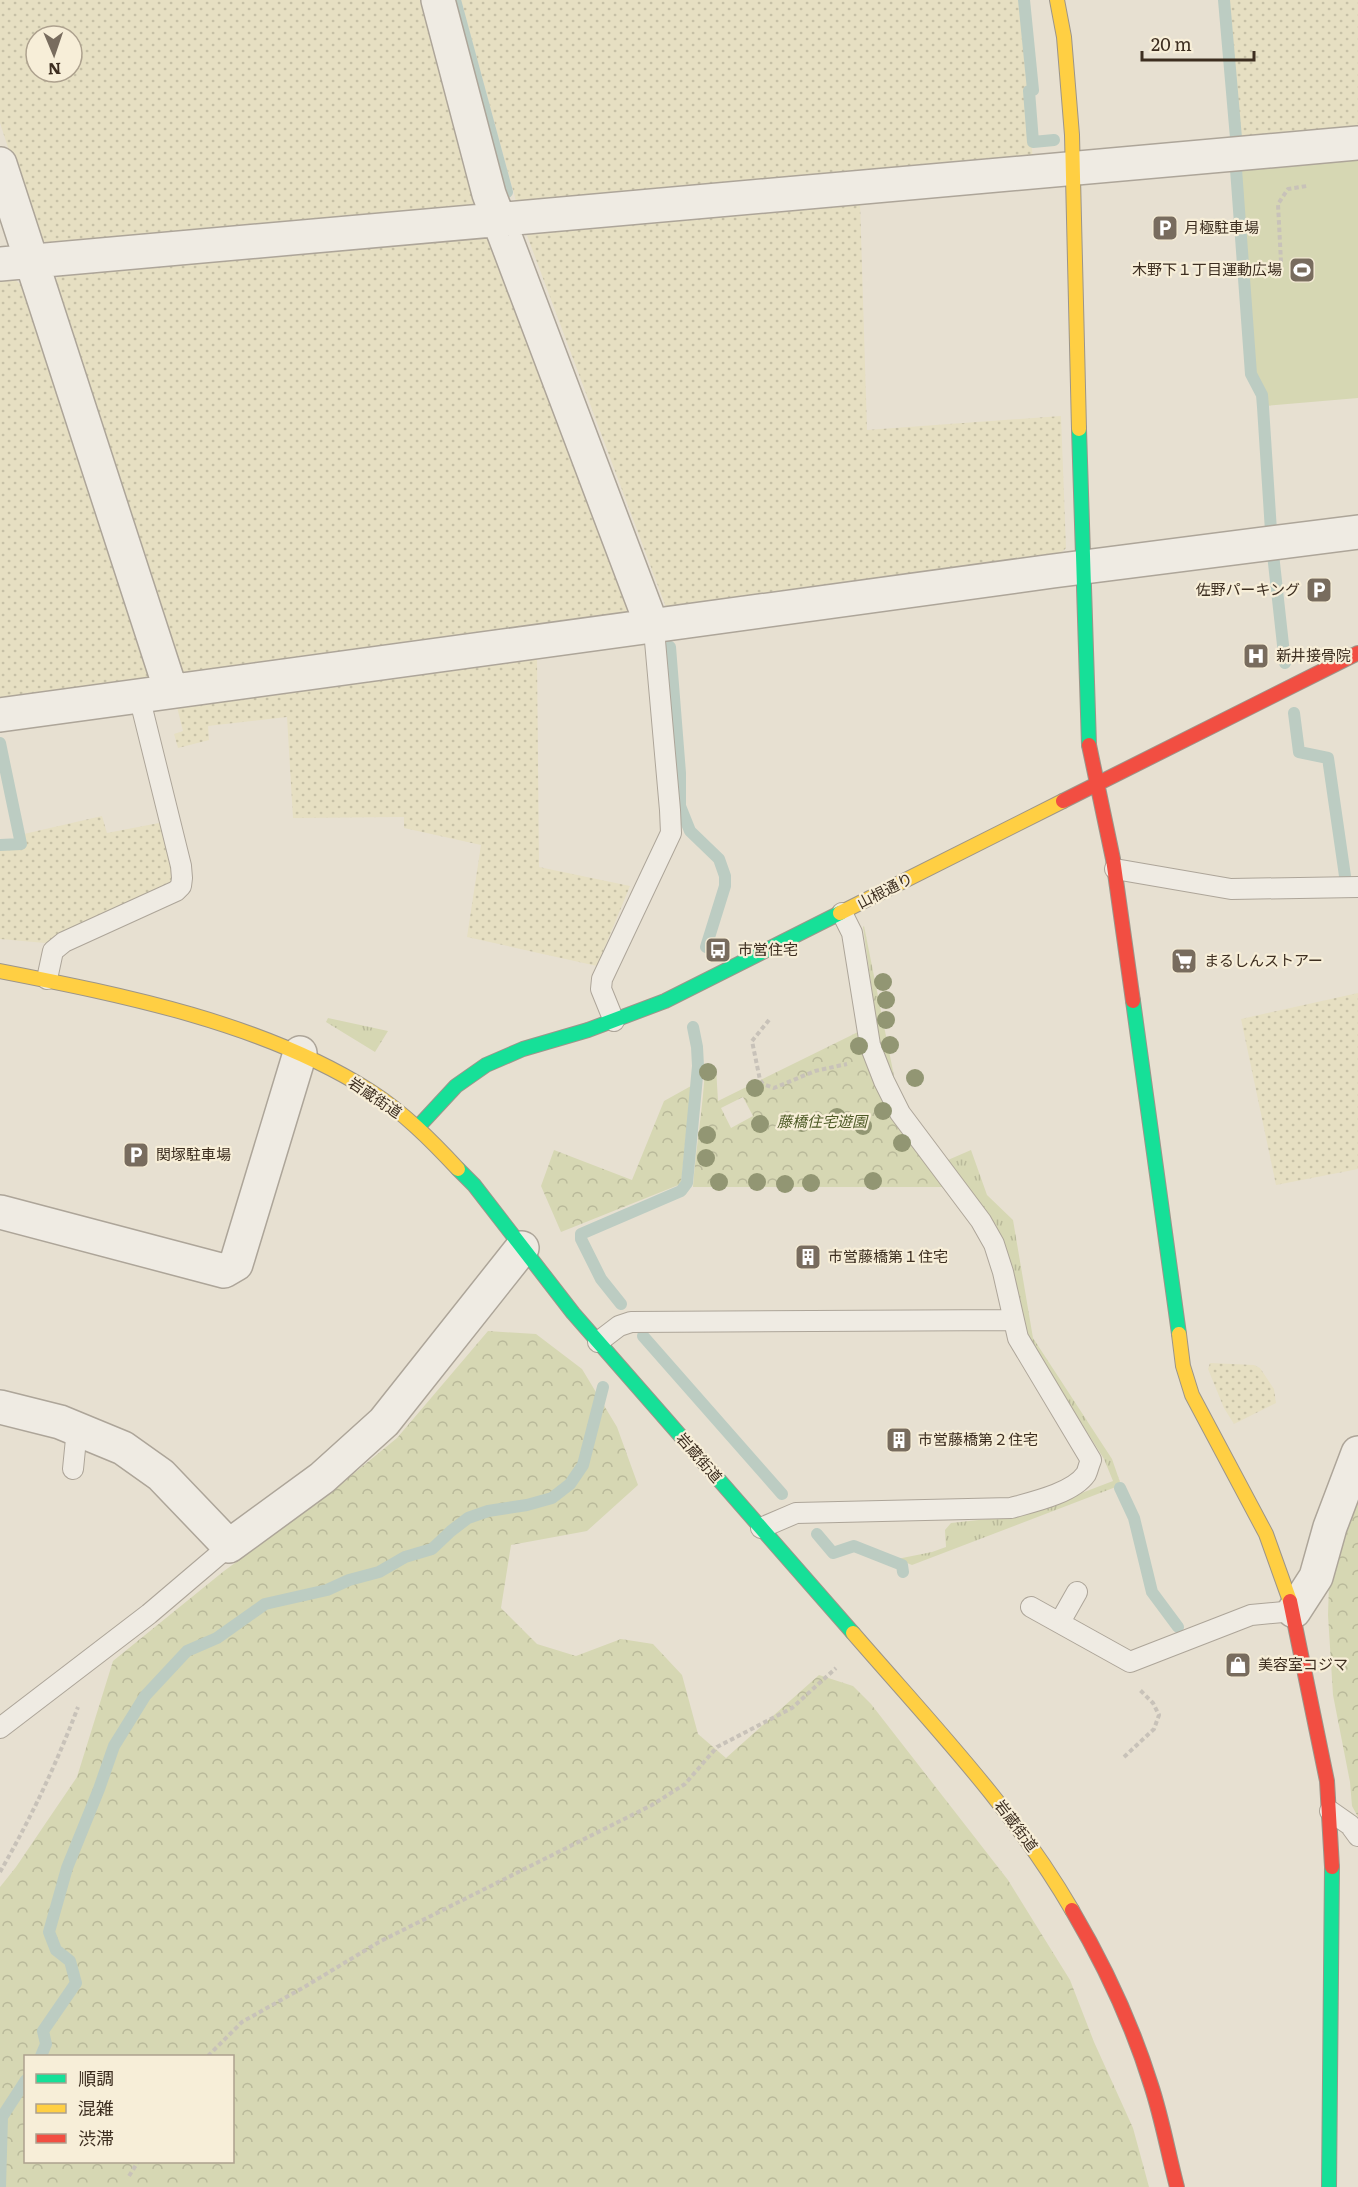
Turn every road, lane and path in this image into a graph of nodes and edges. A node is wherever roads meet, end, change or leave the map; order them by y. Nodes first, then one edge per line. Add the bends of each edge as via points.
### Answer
1 (438, 0) edge
2 (1057, 0) edge
3 (1358, 143) edge
4 (0, 164) edge
5 (1073, 169) junction
6 (1311, 186) dead end
7 (498, 219) junction
8 (1281, 262) dead end
9 (16, 263) edge
10 (1358, 532) edge
11 (1083, 567) junction
12 (652, 626) junction
13 (1358, 652) edge
14 (155, 694) junction
15 (0, 715) edge
16 (1097, 785) junction
17 (1115, 869) junction
18 (1358, 887) edge
19 (842, 913) junction
20 (0, 971) edge
21 (47, 980) junction
22 (768, 1020) dead end
23 (614, 1021) junction
24 (300, 1053) junction
25 (877, 1063) junction
26 (418, 1127) junction
27 (0, 1212) edge
28 (522, 1248) junction
29 (1013, 1320) junction
30 (598, 1342) junction
31 (0, 1407) edge
32 (77, 1429) junction
33 (1358, 1454) edge
34 (73, 1469) dead end
35 (761, 1528) junction
36 (229, 1546) junction
37 (1077, 1593) dead end
38 (1031, 1607) dead end
39 (1294, 1611) junction
40 (1060, 1622) junction
41 (843, 1661) dead end
42 (85, 1662) junction
43 (1130, 1662) junction
44 (0, 1728) edge
45 (1124, 1757) dead end
46 (1330, 1811) junction
47 (1358, 1836) edge
48 (0, 1872) edge
49 (209, 2055) edge
50 (137, 2163) edge
51 (129, 2176) dead end
52 (1177, 2187) edge
53 (1329, 2187) edge

1 - 7 street
2 - 5 street via 1069,80
3 - 5 street
4 - 9 street
5 - 7 street
5 - 11 street
6 - 8 path via 1288,189 1278,204
7 - 9 street
7 - 12 street
9 - 14 street
10 - 11 street
11 - 12 street
11 - 16 street via 1089,743
12 - 14 street
12 - 23 lane via 670,833 602,979
13 - 16 street, 山根通り
14 - 15 street
14 - 21 lane via 181,886 64,942 53,951
16 - 17 street
16 - 19 street, 山根通り
17 - 18 lane via 1231,889
17 - 39 street via 1183,1366 1197,1404 1266,1534
19 - 23 street, 山根通り via 665,1001
19 - 25 lane via 852,933 867,1029
20 - 21 street, 岩蔵街道
21 - 24 street, 岩蔵街道 via 238,1029
22 - 25 path via 752,1041 760,1080 767,1086 782,1086 838,1065
23 - 26 street, 山根通り via 523,1049 486,1065 456,1086
24 - 26 street, 岩蔵街道 via 370,1091
24 - 27 street via 236,1264 224,1270
25 - 29 lane via 900,1113 994,1244
26 - 28 street, 岩蔵街道 via 474,1185
28 - 30 street, 岩蔵街道
28 - 36 street via 384,1422 322,1478
29 - 30 lane via 631,1322
29 - 35 lane via 1023,1349 1091,1460 1086,1474 1072,1487 1011,1508 796,1513
30 - 35 street, 岩蔵街道
31 - 32 street
32 - 34 lane
32 - 36 street via 123,1448 161,1475
33 - 39 street via 1316,1577
35 - 52 street, 岩蔵街道 via 998,1801 1061,1889 1101,1958 1131,2029 1148,2075
36 - 42 lane
37 - 40 lane
38 - 40 lane
39 - 43 lane via 1251,1615
39 - 46 street
40 - 43 lane
41 - 49 path via 792,1708 717,1747 685,1784 652,1805 379,1942 242,2022
42 - 44 lane
42 - 48 path via 84,1691 62,1751 29,1822
43 - 45 path via 1130,1677 1159,1715 1154,1729
46 - 47 lane
46 - 53 street
50 - 51 path

